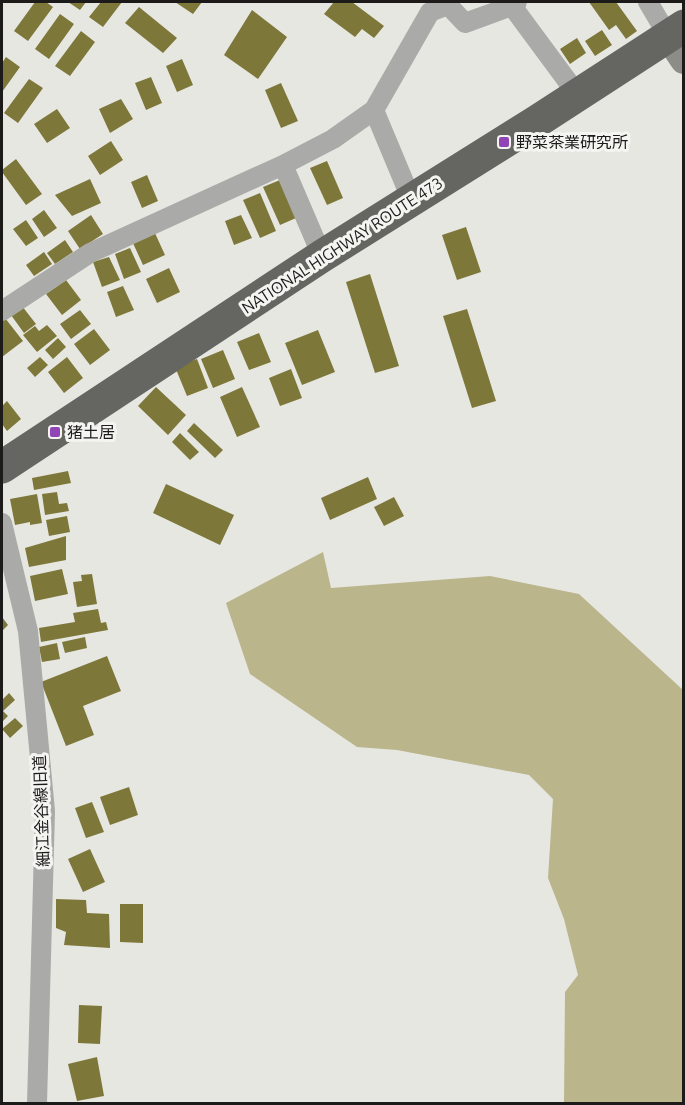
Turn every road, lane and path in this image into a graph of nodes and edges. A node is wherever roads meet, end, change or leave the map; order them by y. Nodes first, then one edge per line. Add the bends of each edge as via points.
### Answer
1 (648, 2) edge
2 (511, 3) edge
3 (678, 41) edge
4 (576, 94) junction
5 (374, 110) junction
6 (283, 165) junction
7 (412, 201) junction
8 (322, 256) junction
9 (2, 311) edge
10 (2, 467) edge
11 (2, 523) edge
12 (37, 1104) edge

1 - 3 street
2 - 4 street
2 - 5 street via 465,23 448,5 430,12
3 - 4 highway, NATIONAL HIGHWAY ROUTE 473
4 - 7 highway, NATIONAL HIGHWAY ROUTE 473
5 - 6 street via 333,139
5 - 7 street
6 - 8 street
6 - 9 street via 90,253
7 - 8 highway, NATIONAL HIGHWAY ROUTE 473
8 - 10 highway, NATIONAL HIGHWAY ROUTE 473
11 - 12 street, 細江金谷線旧道 via 28,631 45,811

